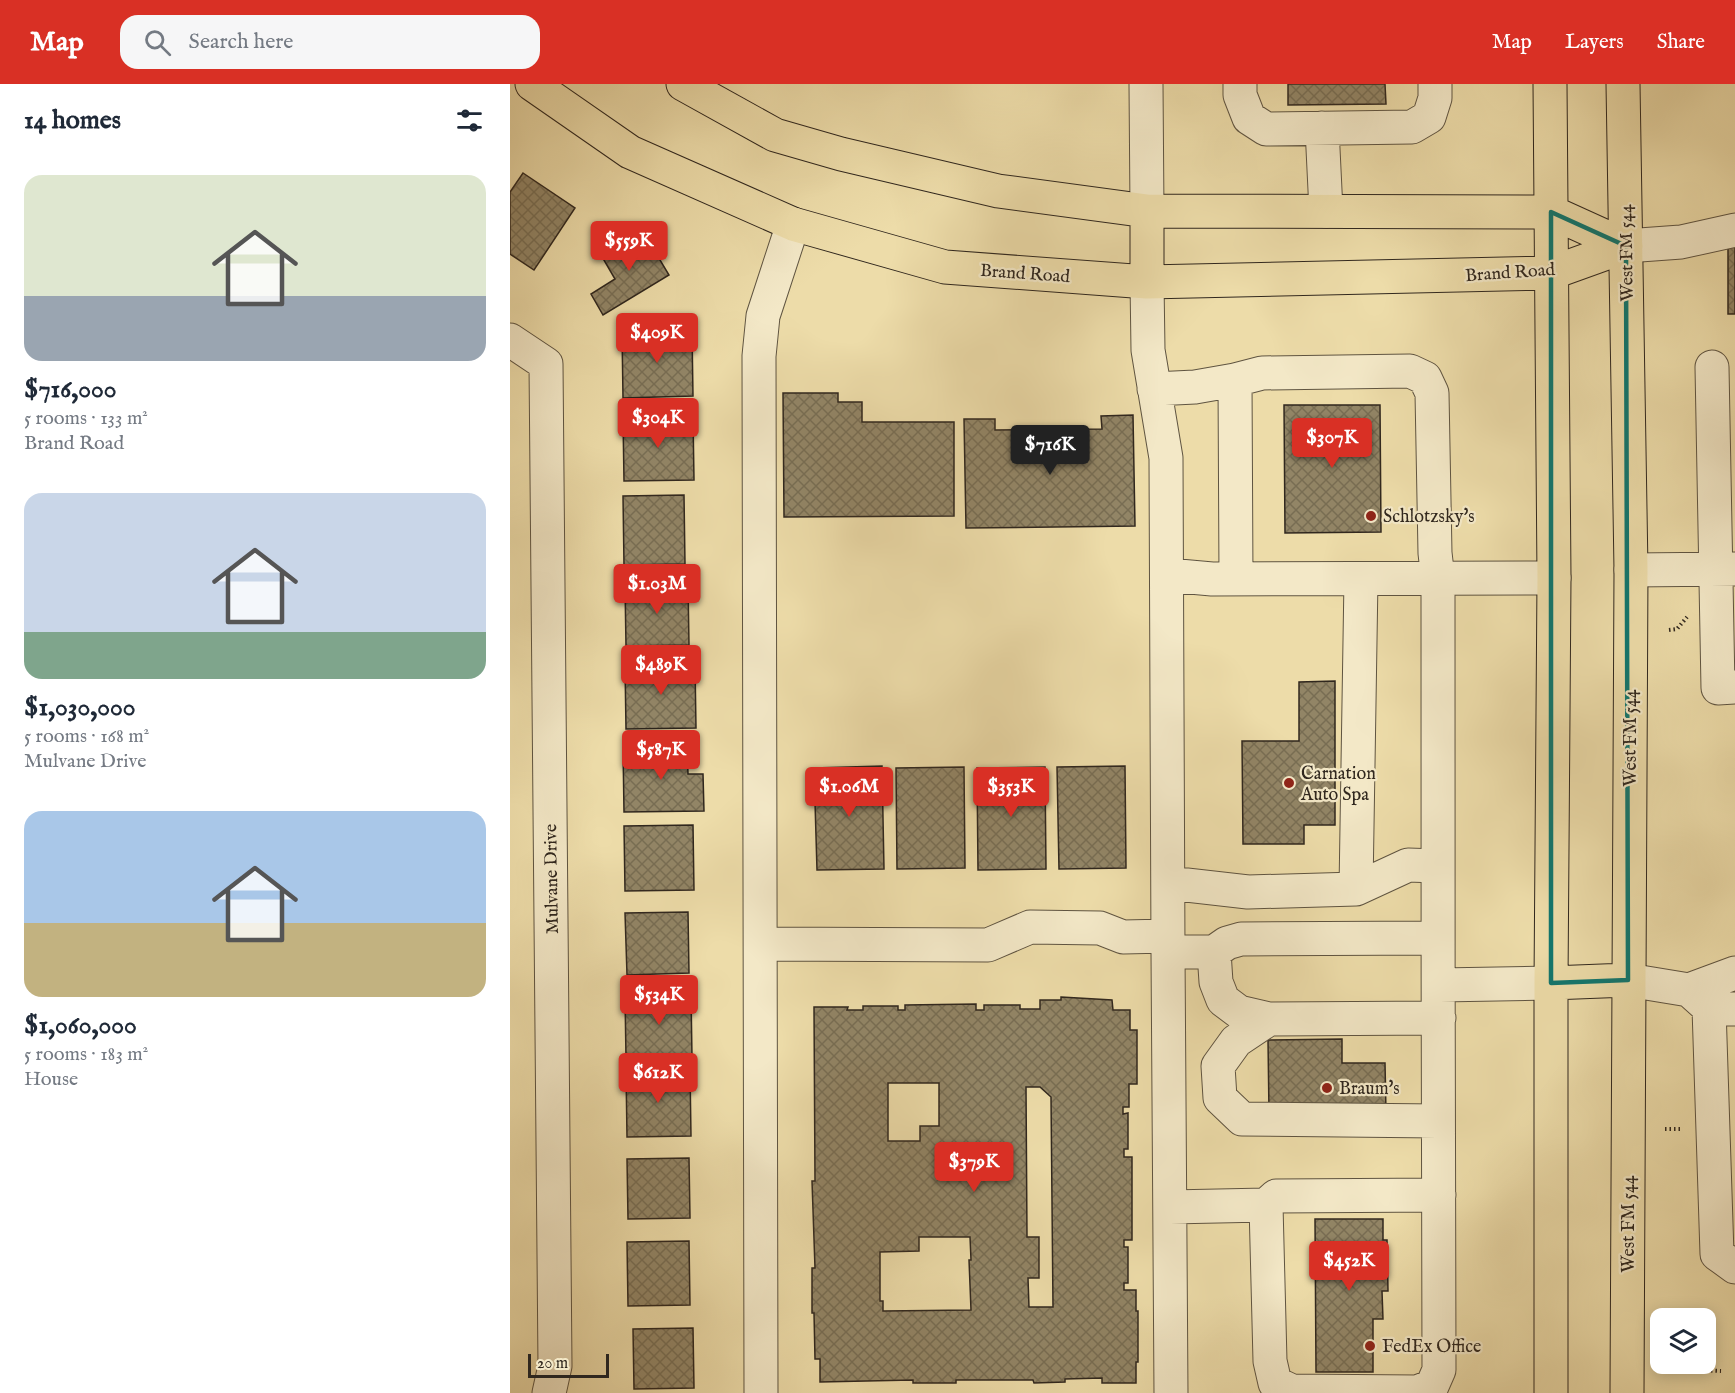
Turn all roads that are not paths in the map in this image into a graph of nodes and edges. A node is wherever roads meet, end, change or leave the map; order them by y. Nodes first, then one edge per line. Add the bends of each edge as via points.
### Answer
1 (532, 84) edge
2 (683, 84) edge
3 (1146, 84) edge
4 (1239, 84) edge
5 (1435, 84) edge
6 (1550, 84) edge
7 (1623, 84) edge
8 (1322, 128) junction
9 (1147, 211) junction
10 (1326, 211) junction
11 (1551, 212) junction
12 (793, 224) junction
13 (1735, 230) edge
14 (1626, 246) junction
15 (1551, 273) junction
16 (1147, 282) junction
17 (510, 340) edge
18 (1712, 367) dead end
19 (1235, 380) junction
20 (1154, 389) junction
21 (1725, 569) edge
22 (1631, 570) junction
23 (1168, 576) junction
24 (1554, 578) junction
25 (1236, 579) junction
26 (1360, 579) junction
27 (1438, 579) junction
28 (1735, 687) edge
29 (1437, 866) junction
30 (1169, 883) junction
31 (1356, 888) junction
32 (1438, 938) junction
33 (762, 944) junction
34 (1168, 944) junction
35 (1214, 952) junction
36 (1735, 973) edge
37 (1628, 980) junction
38 (1551, 983) junction
39 (1440, 985) junction
40 (1711, 1002) edge
41 (1439, 1018) junction
42 (1269, 1019) junction
43 (1438, 1121) junction
44 (1439, 1195) junction
45 (1266, 1204) junction
46 (1170, 1207) junction
47 (1735, 1267) edge
48 (1352, 1392) edge
49 (549, 1393) edge
50 (761, 1393) edge
51 (1171, 1393) edge
52 (1551, 1393) edge
53 (1627, 1393) edge

1 - 12 main road, Brand Road via 630,152
2 - 9 main road via 775,135 841,154 998,191
3 - 9 street
4 - 8 street via 1249,118 1266,129
5 - 8 street via 1430,117 1412,127
6 - 11 main road
7 - 14 main road, West FM 544
8 - 10 street
9 - 10 main road
9 - 16 main road
10 - 11 main road
11 - 14 main road
11 - 15 main road
12 - 16 main road, Brand Road via 945,267
12 - 33 street via 763,316 759,356
13 - 14 street via 1681,242
14 - 15 main road, Brand Road
14 - 22 main road, West FM 544
15 - 16 main road, Brand Road
15 - 24 main road
16 - 20 street via 1148,350
17 - 49 street, Mulvane Drive via 546,364 555,1366
18 - 21 street
19 - 20 street
19 - 25 street
19 - 27 street via 1262,373 1410,371 1425,378 1432,393
20 - 23 street via 1166,458
21 - 22 street
21 - 28 street via 1718,688
22 - 37 main road, West FM 544
23 - 25 street
23 - 30 street
24 - 27 street
24 - 38 main road
25 - 26 street
26 - 27 street
26 - 31 street
27 - 29 street
29 - 31 street via 1408,866
29 - 32 street
30 - 31 street via 1248,892
30 - 34 street
32 - 35 street via 1241,939
32 - 39 street
33 - 34 street via 988,945 1030,927 1100,928 1123,937
33 - 50 street
34 - 35 street
34 - 46 street
35 - 42 street via 1216,982 1223,1000 1239,1012
36 - 40 street
37 - 38 main road
37 - 40 street
37 - 53 main road, West FM 544
38 - 39 street
38 - 52 main road
39 - 41 street
40 - 47 street via 1717,1254
41 - 42 street
41 - 43 street
42 - 43 street via 1236,1041 1218,1066 1220,1098 1242,1119
43 - 44 street
44 - 45 street via 1276,1196
44 - 48 street via 1439,1370 1432,1386 1417,1392
45 - 46 street
45 - 48 street via 1270,1360 1275,1383 1292,1391
46 - 51 street

